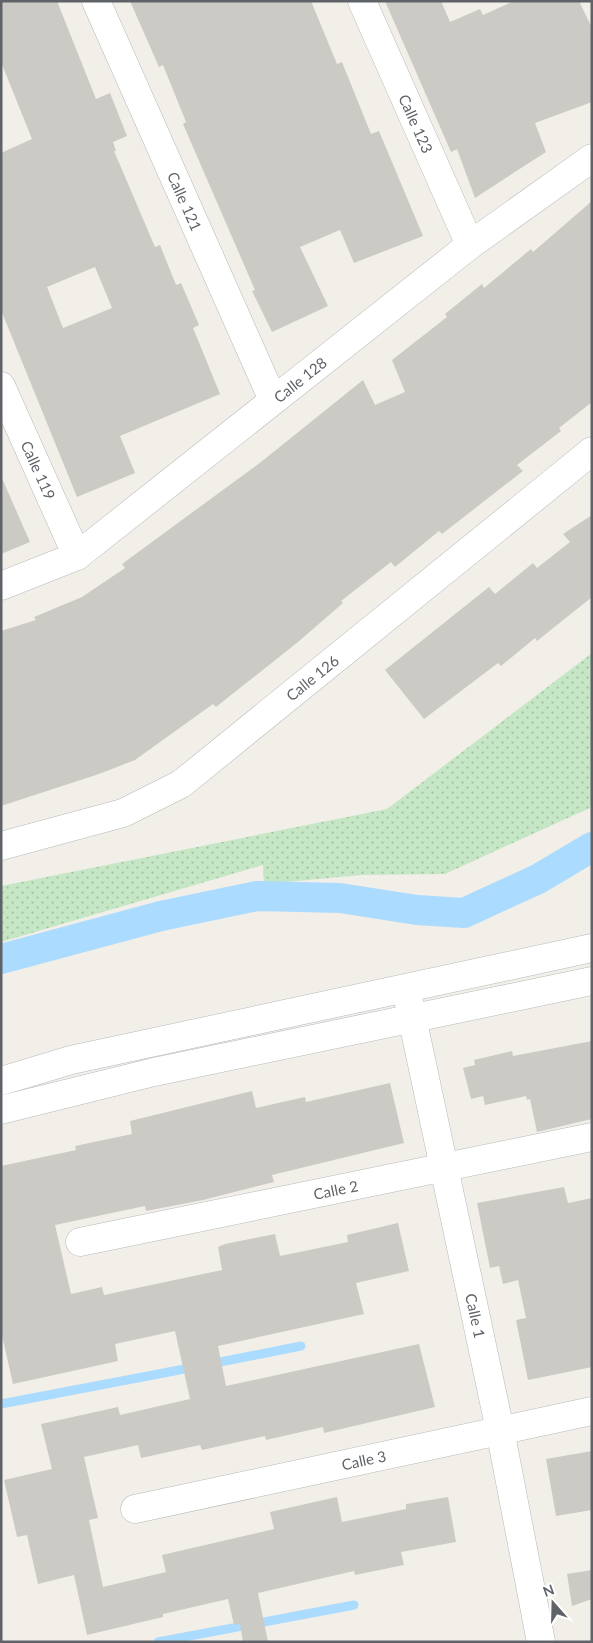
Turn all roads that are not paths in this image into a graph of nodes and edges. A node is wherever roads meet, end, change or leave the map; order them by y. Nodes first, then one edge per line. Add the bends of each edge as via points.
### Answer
1 (96, 1) edge
2 (362, 1) edge
3 (592, 158) edge
4 (470, 245) junction
5 (1, 386) edge
6 (274, 400) junction
7 (592, 451) edge
8 (77, 556) junction
9 (1, 586) edge
10 (1, 846) edge
11 (592, 948) edge
12 (592, 981) edge
13 (406, 989) junction
14 (412, 1018) junction
15 (1, 1080) edge
16 (1, 1110) edge
17 (592, 1137) edge
18 (444, 1167) junction
19 (80, 1242) dead end
20 (592, 1411) edge
21 (500, 1430) junction
22 (135, 1509) dead end
23 (541, 1642) edge

1 - 6 street, Calle 121
2 - 4 street, Calle 123
3 - 4 street, Calle 128
4 - 6 street, Calle 128
5 - 8 street, Calle 119
6 - 8 street, Calle 128
7 - 10 street, Calle 126 via 181,784 123,813
8 - 9 street, Calle 128
11 - 13 street
12 - 14 street
13 - 14 street, Calle 1
13 - 15 street via 71,1060
14 - 16 street via 154,1072
14 - 18 street, Calle 1
17 - 18 street, Calle 2
18 - 19 street, Calle 2
18 - 21 street, Calle 1
20 - 21 street, Calle 3
21 - 22 street, Calle 3
21 - 23 street, Calle 1

